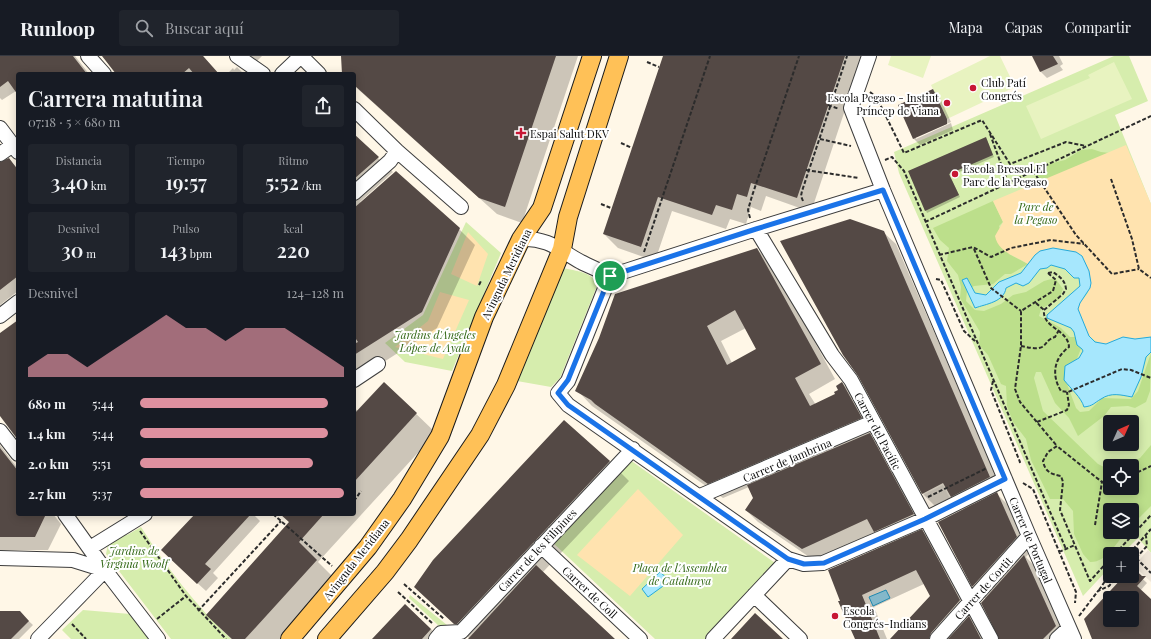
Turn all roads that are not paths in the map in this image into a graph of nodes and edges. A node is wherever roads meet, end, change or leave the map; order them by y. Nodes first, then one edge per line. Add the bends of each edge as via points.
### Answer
1 (88, 56) edge
2 (237, 56) edge
3 (301, 56) edge
4 (592, 56) edge
5 (619, 56) edge
6 (869, 56) edge
7 (102, 72) edge
8 (261, 72) edge
9 (284, 72) edge
10 (317, 72) edge
11 (356, 111) edge
12 (0, 128) edge
13 (15, 148) edge
14 (397, 151) junction
15 (0, 154) edge
16 (356, 190) edge
17 (883, 190) junction
18 (461, 207) dead end
19 (753, 224) junction
20 (521, 239) junction
21 (562, 249) junction
22 (610, 276) junction
23 (16, 304) edge
24 (0, 316) edge
25 (378, 364) dead end
26 (356, 379) edge
27 (873, 422) junction
28 (0, 431) edge
29 (633, 449) junction
30 (16, 451) edge
31 (1005, 479) junction
32 (700, 496) junction
33 (66, 516) edge
34 (142, 516) edge
35 (925, 519) junction
36 (1029, 536) junction
37 (540, 546) junction
38 (90, 548) junction
39 (0, 558) edge
40 (788, 559) junction
41 (105, 570) junction
42 (754, 595) junction
43 (971, 602) junction
44 (437, 633) edge
45 (1072, 633) edge
46 (455, 636) edge
47 (38, 639) edge
48 (158, 639) edge
49 (290, 639) edge
50 (328, 639) edge
51 (640, 639) edge
52 (713, 639) edge
53 (800, 639) edge
54 (937, 639) edge
55 (991, 639) edge
56 (1057, 639) edge

1 - 7 street
2 - 8 street
3 - 9 street
3 - 10 street
4 - 20 main road, Avinguda Meridiana via 542,208
5 - 21 main road via 568,217
6 - 17 street, Carrer de Portugal via 851,108
11 - 14 street
12 - 13 street
13 - 15 street
14 - 16 street via 390,161
14 - 18 street
17 - 19 street
17 - 31 street, Carrer de Portugal
19 - 22 street
19 - 27 street, Carrer del Pacífic via 832,355 851,380
20 - 21 street via 536,238
20 - 49 main road, Avinguda Meridiana via 484,316 440,436 402,499 344,577
21 - 22 street via 582,263
21 - 50 main road via 523,348 480,435 390,566
22 - 29 street via 568,380 558,393 568,405
23 - 24 street
25 - 26 street
27 - 32 street, Carrer de Jambrina
27 - 35 street, Carrer del Pacífic
28 - 30 street
29 - 32 street
29 - 37 street, Carrer de les Filipines
31 - 35 street
31 - 36 street, Carrer de Portugal
32 - 40 street
33 - 38 street
34 - 38 street
35 - 40 street via 824,563 804,564
35 - 43 street, Carrer del Pacífic
36 - 43 street, Carrer de Cortit
36 - 45 street, Carrer de Portugal
37 - 46 street, Carrer de les Filipines
37 - 51 street, Carrer de Coll
38 - 41 street
39 - 41 street via 73,560
40 - 42 street
41 - 47 street
41 - 48 street
42 - 52 street
42 - 53 street
43 - 54 street, Carrer de Cortit
43 - 55 street, Carrer del Pacífic
44 - 46 street, Carrer de les Filipines
45 - 56 street

